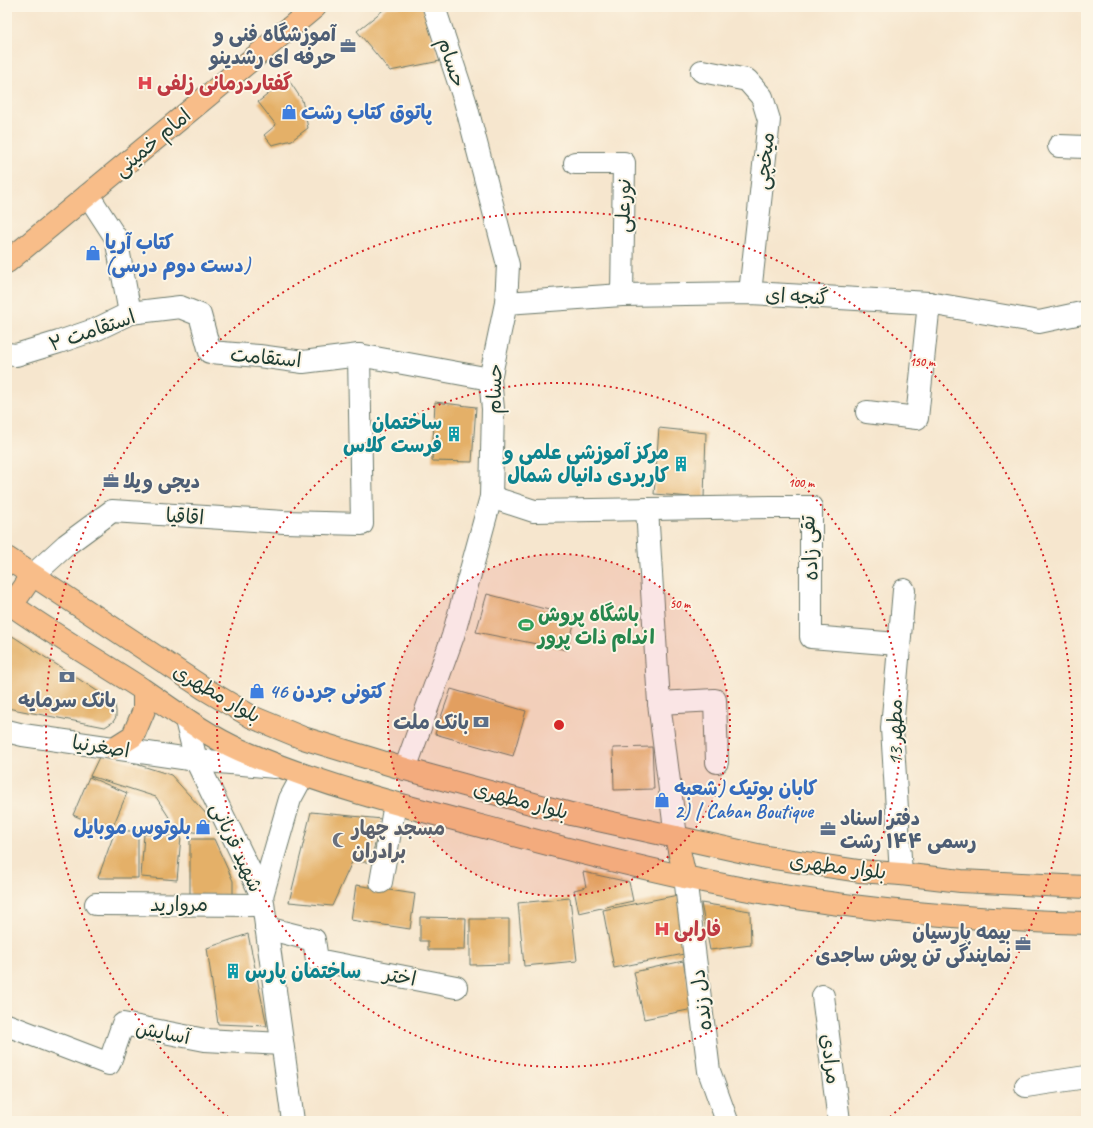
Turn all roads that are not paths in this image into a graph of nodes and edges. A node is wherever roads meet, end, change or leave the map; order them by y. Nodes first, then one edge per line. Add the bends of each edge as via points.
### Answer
1 (315, 7) edge
2 (434, 7) edge
3 (702, 71) dead end
4 (1060, 146) dead end
5 (1086, 147) edge
6 (575, 163) dead end
7 (88, 195) junction
8 (7, 262) edge
9 (750, 293) junction
10 (622, 295) junction
11 (929, 303) junction
12 (506, 304) junction
13 (1086, 312) edge
14 (130, 313) junction
15 (200, 316) joint
16 (7, 354) edge
17 (359, 355) junction
18 (490, 379) junction
19 (867, 412) dead end
20 (491, 497) junction
21 (647, 509) junction
22 (7, 558) edge
23 (32, 576) junction
24 (904, 590) dead end
25 (10, 604) edge
26 (898, 644) junction
27 (144, 690) junction
28 (659, 703) junction
29 (186, 720) junction
30 (7, 731) edge
31 (114, 748) junction
32 (196, 760) junction
33 (717, 762) dead end
34 (405, 769) junction
35 (293, 771) junction
36 (395, 804) junction
37 (676, 837) junction
38 (901, 874) junction
39 (685, 877) junction
40 (381, 882) dead end
41 (1086, 887) edge
42 (262, 900) junction
43 (96, 904) dead end
44 (1086, 923) edge
45 (266, 928) junction
46 (456, 987) dead end
47 (823, 996) dead end
48 (7, 1026) edge
49 (282, 1044) junction
50 (1086, 1077) edge
51 (1026, 1086) dead end
52 (293, 1121) edge
53 (726, 1121) edge
54 (839, 1121) edge

1 - 7 main road, امام خمینی
2 - 12 street, حسام via 465,101 508,265
3 - 9 street, میخچی via 747,80 762,97 769,120
4 - 5 street
6 - 10 street, نورعلی via 624,163
7 - 8 main road, امام خمینی
7 - 14 street via 116,238
9 - 10 street, گنجه ای
9 - 11 street, گنجه ای
10 - 12 street, گنجه ای
11 - 13 street, گنجه ای via 1039,322
11 - 19 street via 917,418
12 - 18 street, حسام
14 - 15 street, استقامت ۲ via 180,307
14 - 16 street, استقامت ۲ via 97,329 59,342 16,355
15 - 17 street, استقامت via 210,352 303,362
17 - 18 street, استقامت
17 - 23 street, اقاقیا via 362,524 284,522 112,511 66,545
18 - 20 street, حسام via 494,409
20 - 21 street, تقی زاده via 534,511
20 - 34 street, حسام via 453,636
21 - 26 street, تقی زاده via 811,508 811,637
21 - 28 street
22 - 23 main road, بلوار مطهری
23 - 25 main road
23 - 34 main road, بلوار مطهری via 205,690 252,717 303,738
24 - 26 street, مطهر 13
25 - 27 main road, بلوار مطهری
26 - 38 street, مطهر 13 via 892,728
27 - 29 main road, بلوار مطهری
27 - 31 main road via 144,710 133,736
28 - 33 street via 715,700
28 - 37 street
29 - 32 street, شهید قربانی
29 - 35 main road, بلوار مطهری via 237,749
30 - 31 street, اصغرنیا
31 - 32 street, اصغرنیا
32 - 35 street, اصغرنیا
32 - 42 street, شهید قربانی
34 - 37 main road, بلوار مطهری via 571,814
35 - 36 main road, بلوار مطهری
35 - 42 street via 290,799
36 - 39 main road, بلوار مطهری
36 - 40 street
37 - 38 main road, بلوار مطهری via 767,858 859,871
37 - 39 main road
38 - 41 main road, بلوار مطهری via 961,881
39 - 44 main road, بلوار مطهری via 760,892 854,906 959,917
39 - 53 street, دل زنده via 709,1071
42 - 43 street, مروارید
42 - 45 street, شهید قربانی
45 - 46 street, اختر via 314,940 317,960
45 - 49 street, شهید قربانی
47 - 54 street, مرادی
48 - 49 street, آسایش via 109,1064 123,1024 205,1040
49 - 52 street, شهید قربانی
50 - 51 street

